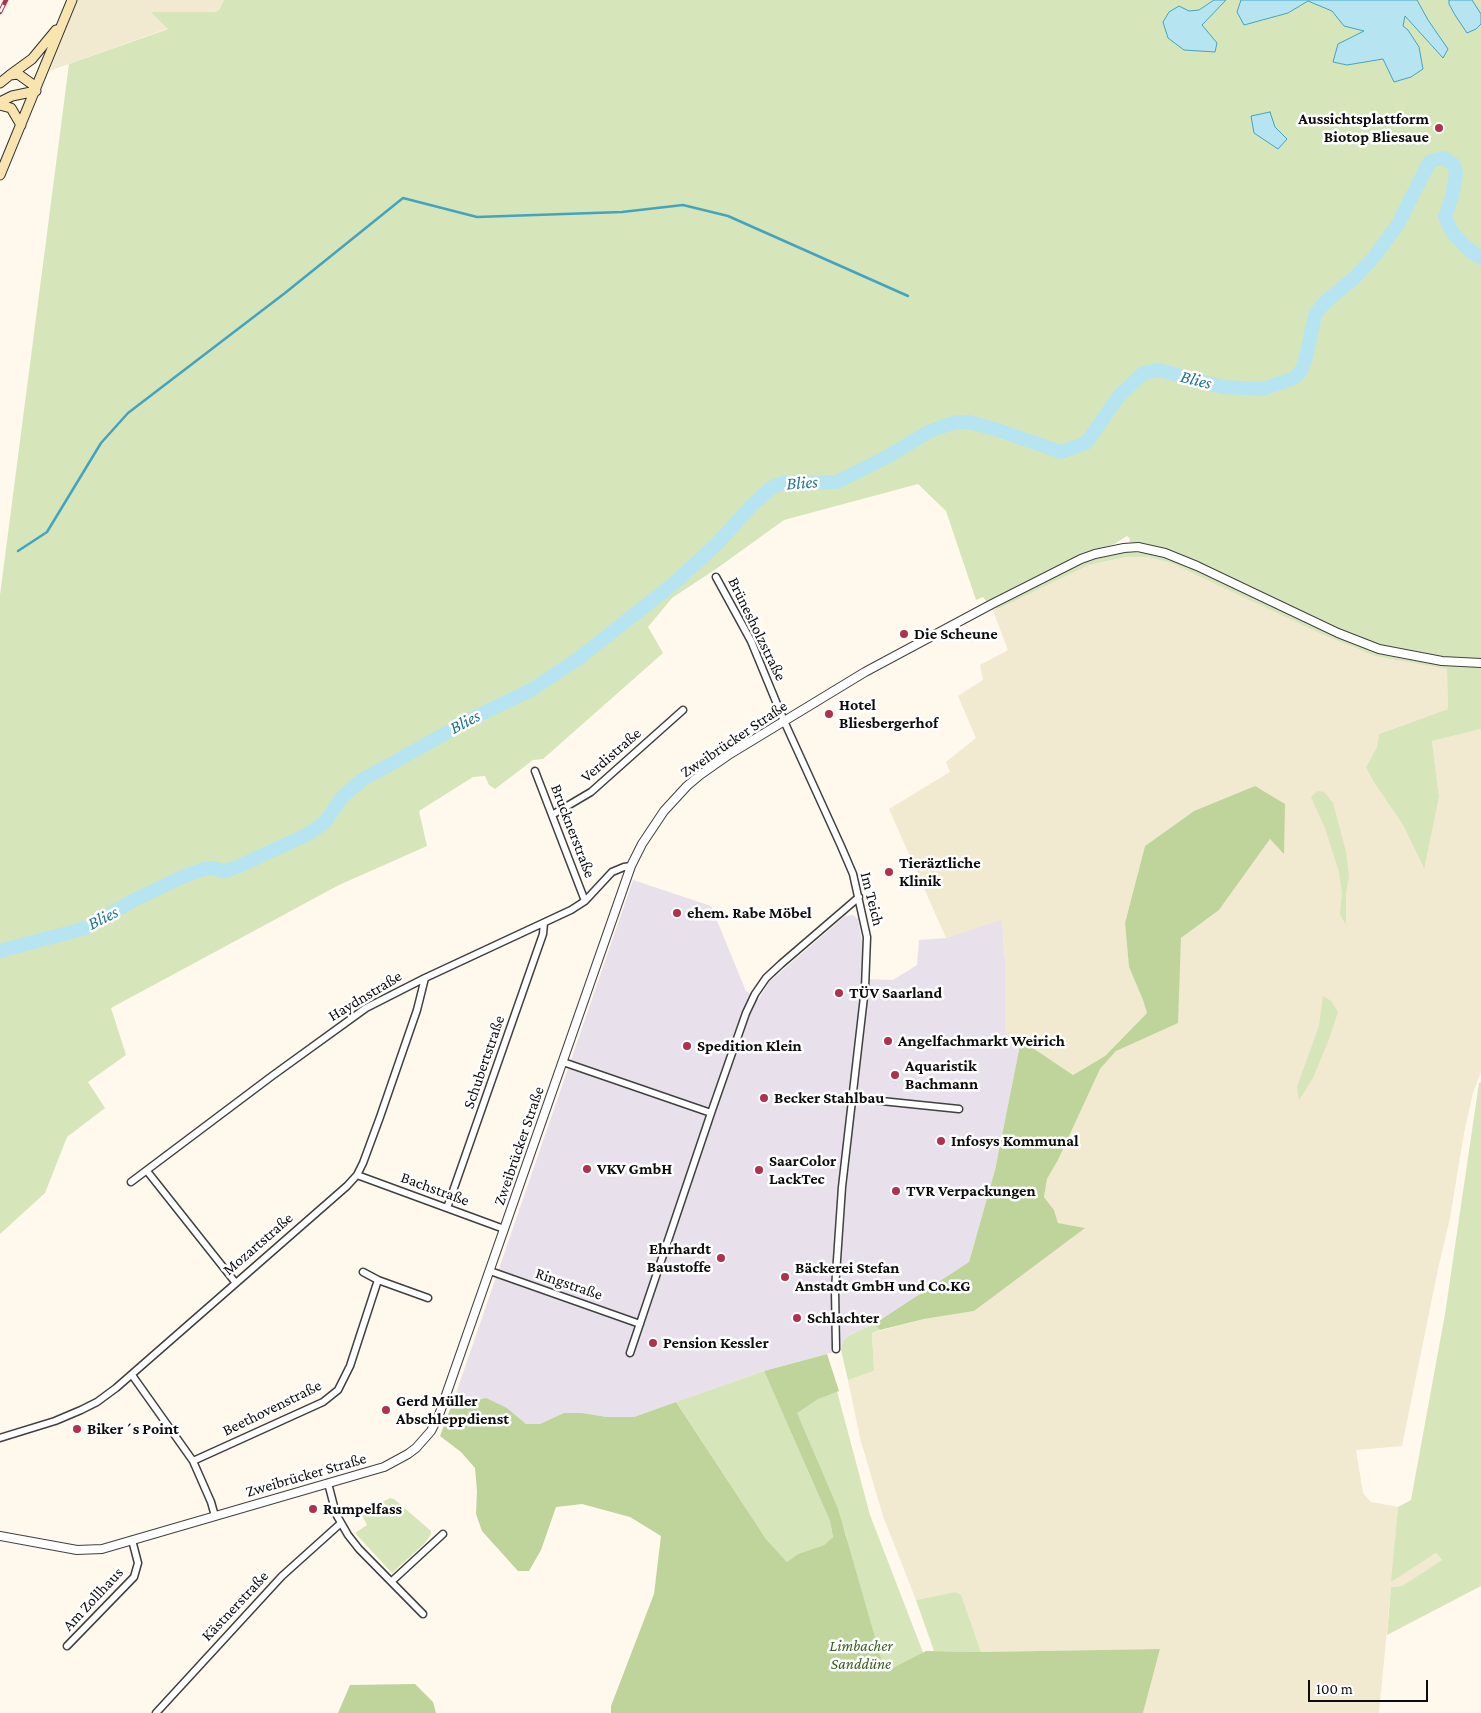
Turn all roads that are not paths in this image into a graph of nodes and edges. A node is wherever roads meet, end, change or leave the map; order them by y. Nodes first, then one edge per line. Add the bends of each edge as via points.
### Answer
1 (72, 0) edge
2 (64, 20) junction
3 (10, 75) junction
4 (0, 83) edge
5 (36, 91) junction
6 (0, 104) edge
7 (21, 125) junction
8 (0, 175) edge
9 (716, 577) dead end
10 (1481, 663) edge
11 (683, 710) dead end
12 (784, 721) junction
13 (535, 772) dead end
14 (552, 815) junction
15 (631, 866) junction
16 (859, 896) junction
17 (585, 901) junction
18 (544, 923) junction
19 (425, 978) junction
20 (563, 1062) junction
21 (852, 1098) junction
22 (959, 1109) dead end
23 (711, 1114) junction
24 (147, 1171) junction
25 (357, 1175) junction
26 (132, 1182) dead end
27 (448, 1208) junction
28 (504, 1229) junction
29 (490, 1271) junction
30 (363, 1272) dead end
31 (378, 1280) junction
32 (235, 1282) junction
33 (428, 1298) dead end
34 (640, 1324) junction
35 (836, 1349) dead end
36 (630, 1353) dead end
37 (132, 1375) junction
38 (0, 1438) edge
39 (193, 1461) junction
40 (328, 1483) junction
41 (215, 1516) junction
42 (341, 1523) junction
43 (443, 1534) dead end
44 (0, 1536) edge
45 (132, 1540) junction
46 (392, 1581) junction
47 (423, 1614) dead end
48 (67, 1646) dead end
49 (156, 1713) edge

1 - 2 main road
2 - 3 main road via 41,50
2 - 5 main road
3 - 4 main road
3 - 5 main road via 18,74 27,79
5 - 6 main road via 12,96
5 - 7 main road
6 - 7 main road via 11,108
7 - 8 main road
9 - 12 street, Brünesholzstraße via 751,641
10 - 12 street, Zweibrücker Straße via 1435,660 1379,649 1165,553 1124,548 1081,559 992,604 900,652
11 - 14 street, Verdistraße via 591,792
12 - 15 street, Zweibrücker Straße via 730,754 687,786 652,827
12 - 16 street, Im Teich via 841,846
13 - 14 street, Brucknerstraße
14 - 17 street, Brucknerstraße
15 - 17 street, Haydnstraße via 612,872
15 - 20 street, Zweibrücker Straße
16 - 21 street, Im Teich via 867,937 867,960
16 - 23 street via 766,978 755,994
17 - 18 street, Haydnstraße
18 - 19 street, Haydnstraße
18 - 27 street, Schubertstraße via 544,934
19 - 24 street, Haydnstraße via 372,1004 334,1030
19 - 25 street, Mozartstraße via 417,1010
20 - 23 street
20 - 28 street, Zweibrücker Straße
21 - 22 street
21 - 35 street, Im Teich via 835,1289
23 - 34 street
24 - 26 street, Haydnstraße
24 - 32 street
25 - 27 street, Bachstraße
25 - 32 street, Mozartstraße
27 - 28 street, Bachstraße
28 - 29 street, Zweibrücker Straße
29 - 34 street, Ringstraße
29 - 40 street, Zweibrücker Straße via 439,1415 427,1436 396,1461
30 - 31 street
31 - 33 street
31 - 39 street, Beethovenstraße via 350,1366 338,1390 323,1402
32 - 37 street, Mozartstraße
34 - 36 street
37 - 38 street, Mozartstraße via 81,1410
37 - 39 street
39 - 41 street
40 - 41 street, Zweibrücker Straße
40 - 42 street
41 - 45 street, Zweibrücker Straße
42 - 46 street via 359,1549
42 - 49 street, Kästnerstraße via 282,1576
43 - 46 street
44 - 45 street, Zweibrücker Straße via 88,1550
45 - 48 street, Am Zollhaus via 138,1563 134,1576
46 - 47 street

